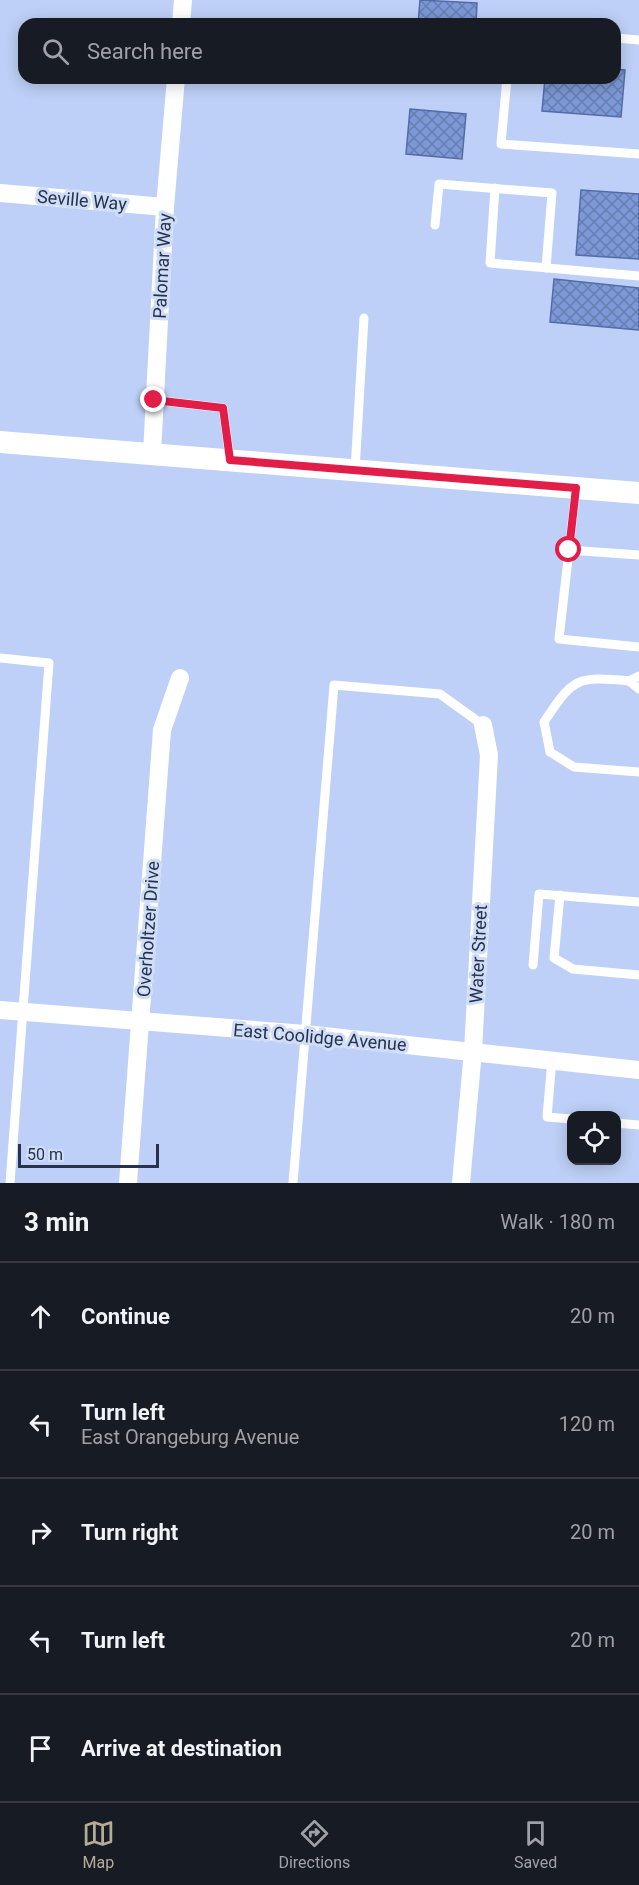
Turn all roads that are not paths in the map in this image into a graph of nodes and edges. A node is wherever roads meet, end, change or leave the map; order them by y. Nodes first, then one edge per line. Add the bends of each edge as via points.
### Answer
1 (183, 0) edge
2 (182, 18) edge
3 (621, 38) edge
4 (639, 40) edge
5 (175, 84) edge
6 (506, 84) edge
7 (639, 154) edge
8 (495, 188) junction
9 (0, 193) edge
10 (165, 207) junction
11 (435, 225) dead end
12 (546, 268) junction
13 (639, 276) edge
14 (364, 318) dead end
15 (154, 400) junction
16 (0, 442) edge
17 (152, 454) junction
18 (230, 460) junction
19 (355, 470) junction
20 (576, 488) junction
21 (639, 493) edge
22 (569, 550) junction
23 (639, 555) edge
24 (639, 647) edge
25 (0, 658) edge
26 (639, 676) edge
27 (180, 678) dead end
28 (629, 681) junction
29 (639, 689) edge
30 (483, 725) joint
31 (639, 772) edge
32 (560, 895) junction
33 (639, 902) edge
34 (533, 965) dead end
35 (639, 975) edge
36 (0, 1010) edge
37 (24, 1012) junction
38 (141, 1023) junction
39 (305, 1034) junction
40 (472, 1051) junction
41 (552, 1060) junction
42 (639, 1070) edge
43 (567, 1119) edge
44 (621, 1123) edge
45 (639, 1125) edge
46 (10, 1183) edge
47 (128, 1183) edge
48 (293, 1183) edge
49 (461, 1183) edge

1 - 2 street
3 - 4 lane
5 - 10 street, Palomar Way
6 - 7 lane via 501,144
8 - 11 lane via 439,184
8 - 12 lane via 490,263
8 - 12 lane via 552,193
9 - 10 street, Seville Way
10 - 15 street, Palomar Way
12 - 13 lane
14 - 19 lane
15 - 17 street, Palomar Way
15 - 18 lane via 223,408
16 - 17 street
17 - 18 street
18 - 19 street
19 - 20 street
20 - 21 street
20 - 22 lane
22 - 23 lane
22 - 24 lane via 559,639
25 - 37 lane via 49,663
26 - 28 lane
27 - 38 street, Overholtzer Drive via 162,729
28 - 29 lane
28 - 31 lane via 592,678 572,684 544,722 550,753 574,767
30 - 39 lane via 440,694 334,685
30 - 40 street, Water Street via 489,755
32 - 33 lane
32 - 34 lane via 538,894
32 - 35 lane via 554,958 573,969
36 - 37 street, East Coolidge Avenue
37 - 38 street, East Coolidge Avenue
37 - 46 lane
38 - 39 street, East Coolidge Avenue
38 - 47 street, Overholtzer Drive
39 - 40 street, East Coolidge Avenue
39 - 48 lane
40 - 41 street, East Coolidge Avenue
40 - 49 street, Water Street
41 - 42 street, East Coolidge Avenue
41 - 43 lane via 547,1117
44 - 45 lane

